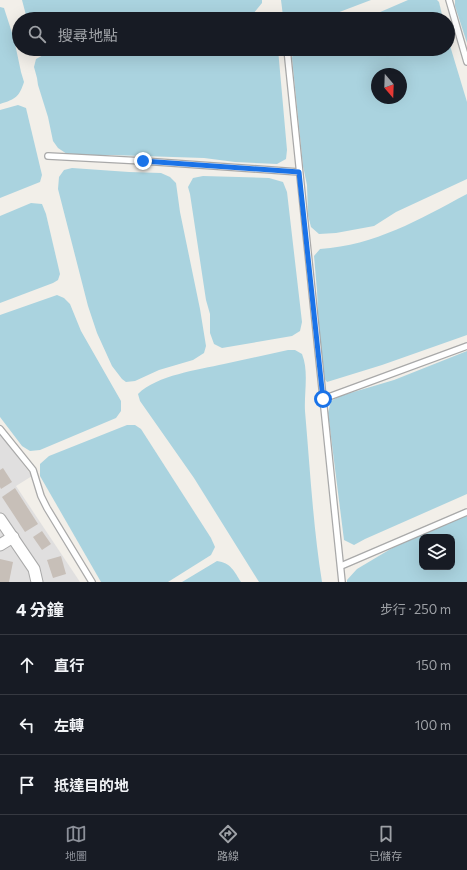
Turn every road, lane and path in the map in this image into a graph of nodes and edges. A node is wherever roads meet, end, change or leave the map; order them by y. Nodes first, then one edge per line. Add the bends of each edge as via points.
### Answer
1 (449, 0) edge
2 (452, 12) edge
3 (455, 21) edge
4 (288, 56) edge
5 (467, 62) edge
6 (48, 156) dead end
7 (299, 172) junction
8 (467, 346) edge
9 (323, 399) junction
10 (0, 429) edge
11 (467, 512) edge
12 (0, 519) edge
13 (13, 537) junction
14 (0, 545) edge
15 (340, 566) junction
16 (38, 582) edge
17 (92, 582) edge
18 (342, 582) edge

1 - 2 lane
3 - 5 lane
4 - 7 lane
6 - 7 lane
7 - 9 lane
8 - 9 lane
9 - 15 lane
10 - 17 lane via 33,470 47,508
11 - 15 lane
12 - 13 street
13 - 14 street
13 - 16 street via 34,569
15 - 18 lane

